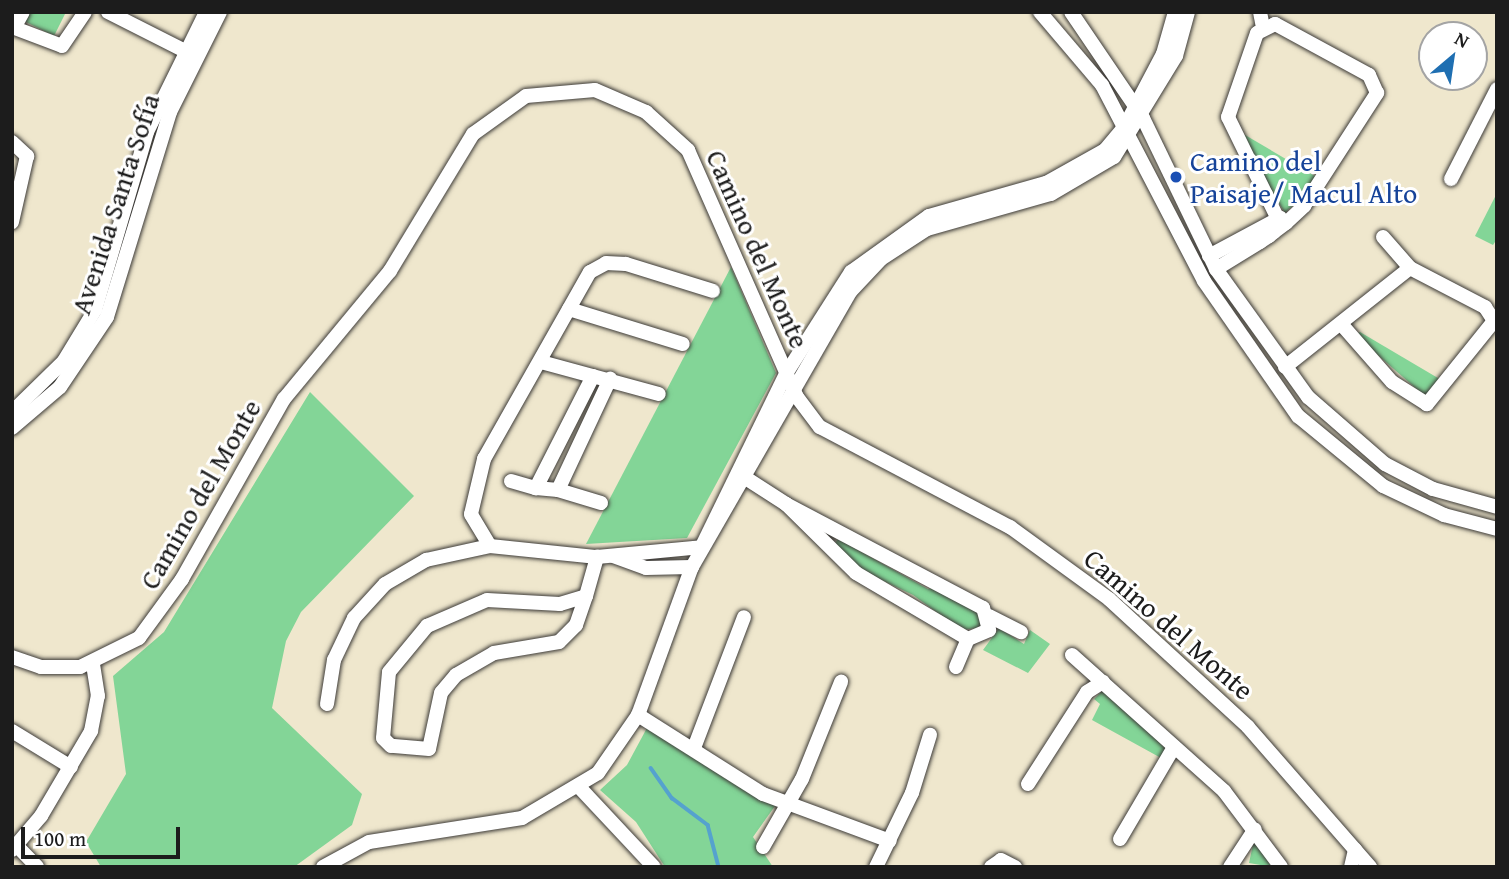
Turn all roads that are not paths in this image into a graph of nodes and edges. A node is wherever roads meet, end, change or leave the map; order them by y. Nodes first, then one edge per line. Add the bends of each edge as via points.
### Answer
1 (23, 12) edge
2 (85, 12) edge
3 (108, 12) edge
4 (206, 12) edge
5 (220, 12) edge
6 (1040, 12) edge
7 (1071, 12) edge
8 (1175, 12) edge
9 (1188, 12) edge
10 (1262, 20) edge
11 (13, 27) edge
12 (189, 53) junction
13 (1497, 89) edge
14 (1497, 102) edge
15 (1140, 112) junction
16 (1484, 117) junction
17 (1128, 133) junction
18 (12, 142) edge
19 (1451, 179) dead end
20 (1298, 212) junction
21 (1278, 219) junction
22 (12, 222) edge
23 (1269, 236) junction
24 (1383, 237) dead end
25 (1213, 262) junction
26 (1410, 268) junction
27 (713, 291) dead end
28 (569, 309) junction
29 (1343, 326) junction
30 (683, 344) dead end
31 (541, 362) junction
32 (1284, 367) junction
33 (787, 372) junction
34 (593, 376) junction
35 (610, 379) junction
36 (792, 388) junction
37 (659, 394) dead end
38 (12, 412) edge
39 (12, 428) edge
40 (741, 475) junction
41 (511, 481) dead end
42 (536, 488) junction
43 (558, 490) junction
44 (601, 503) dead end
45 (786, 504) junction
46 (1497, 507) edge
47 (1497, 528) edge
48 (490, 546) junction
49 (702, 547) junction
50 (613, 556) junction
51 (597, 557) junction
52 (692, 567) junction
53 (586, 596) junction
54 (989, 616) junction
55 (744, 617) dead end
56 (1021, 632) dead end
57 (968, 639) junction
58 (1072, 655) dead end
59 (12, 657) edge
60 (93, 664) junction
61 (956, 667) dead end
62 (841, 682) dead end
63 (1102, 682) junction
64 (327, 704) dead end
65 (638, 715) junction
66 (12, 731) edge
67 (930, 735) dead end
68 (1174, 747) junction
69 (694, 748) junction
70 (71, 766) junction
71 (1028, 784) dead end
72 (580, 788) junction
73 (790, 802) junction
74 (1255, 829) junction
75 (1120, 839) dead end
76 (890, 841) junction
77 (763, 847) dead end
78 (15, 848) edge
79 (1355, 849) junction
80 (37, 867) edge
81 (323, 867) edge
82 (654, 867) edge
83 (876, 867) edge
84 (991, 867) edge
85 (1016, 867) edge
86 (1230, 867) edge
87 (1281, 867) edge
88 (1351, 867) edge
89 (1370, 867) edge

1 - 11 street
2 - 11 street via 62,46
3 - 12 street
4 - 12 street, Avenida Santa Sofía
5 - 12 street, Avenida Santa Sofía
6 - 17 street via 1086,64
7 - 15 street
8 - 15 street via 1169,43
9 - 15 street via 1181,45
10 - 20 street via 1284,26 1377,85 1332,171
10 - 21 street via 1228,117
12 - 38 street, Avenida Santa Sofía via 147,132 95,310 64,361
12 - 39 street, Avenida Santa Sofía via 107,317 60,387
13 - 16 street
14 - 16 street
15 - 17 street
15 - 25 street
16 - 19 street
17 - 33 street via 1061,177 949,207 880,246 827,302
17 - 36 street via 1068,187 960,216 896,248 850,292
17 - 47 street via 1204,281 1313,432 1403,497
18 - 22 street via 27,156
20 - 21 street
20 - 23 street
21 - 23 street
21 - 25 street
23 - 25 street
24 - 26 street
25 - 32 street
26 - 29 street
26 - 29 street via 1494,317 1491,332 1438,398 1423,403 1403,391
27 - 28 street via 606,263 590,272
28 - 30 street
28 - 31 street
29 - 32 street
31 - 34 street
31 - 48 street via 495,434 480,472 471,514
32 - 46 street via 1319,410 1371,455 1433,489
33 - 36 street, Camino del Monte
33 - 40 street
33 - 60 street, Camino del Monte via 699,172 678,140 646,112 609,94 568,88 526,96 473,134 390,271 284,399 148,628
34 - 35 street
34 - 42 street
35 - 37 street
35 - 43 street
36 - 40 street
36 - 79 street, Camino del Monte via 830,436 998,520 1109,599 1240,719
40 - 45 street
40 - 49 street
41 - 42 street
42 - 43 street
43 - 44 street
45 - 54 street
45 - 57 street via 856,573
48 - 51 street
48 - 64 street via 426,560 374,594 340,645
49 - 50 street
49 - 52 street
50 - 51 street
50 - 52 street via 646,568
51 - 53 street
52 - 65 street
53 - 53 street via 576,625 559,642 494,653 456,675 441,693 429,748 391,746 383,738 389,672 427,626 487,600 560,604
54 - 56 street
54 - 57 street via 987,633
55 - 69 street
57 - 61 street
58 - 63 street
59 - 60 street, Camino del Monte via 54,668
60 - 70 street via 95,720
62 - 73 street
63 - 68 street
63 - 71 street via 1087,692
65 - 69 street
65 - 72 street via 611,759
66 - 70 street
67 - 76 street
68 - 74 street via 1224,792
68 - 75 street
69 - 73 street via 740,782
70 - 78 street
72 - 81 street via 522,818 369,842
72 - 82 street
73 - 76 street
73 - 77 street
74 - 86 street
74 - 87 street
76 - 83 street
78 - 80 street
79 - 88 street
79 - 89 street, Camino del Monte
84 - 85 street via 1001,860

